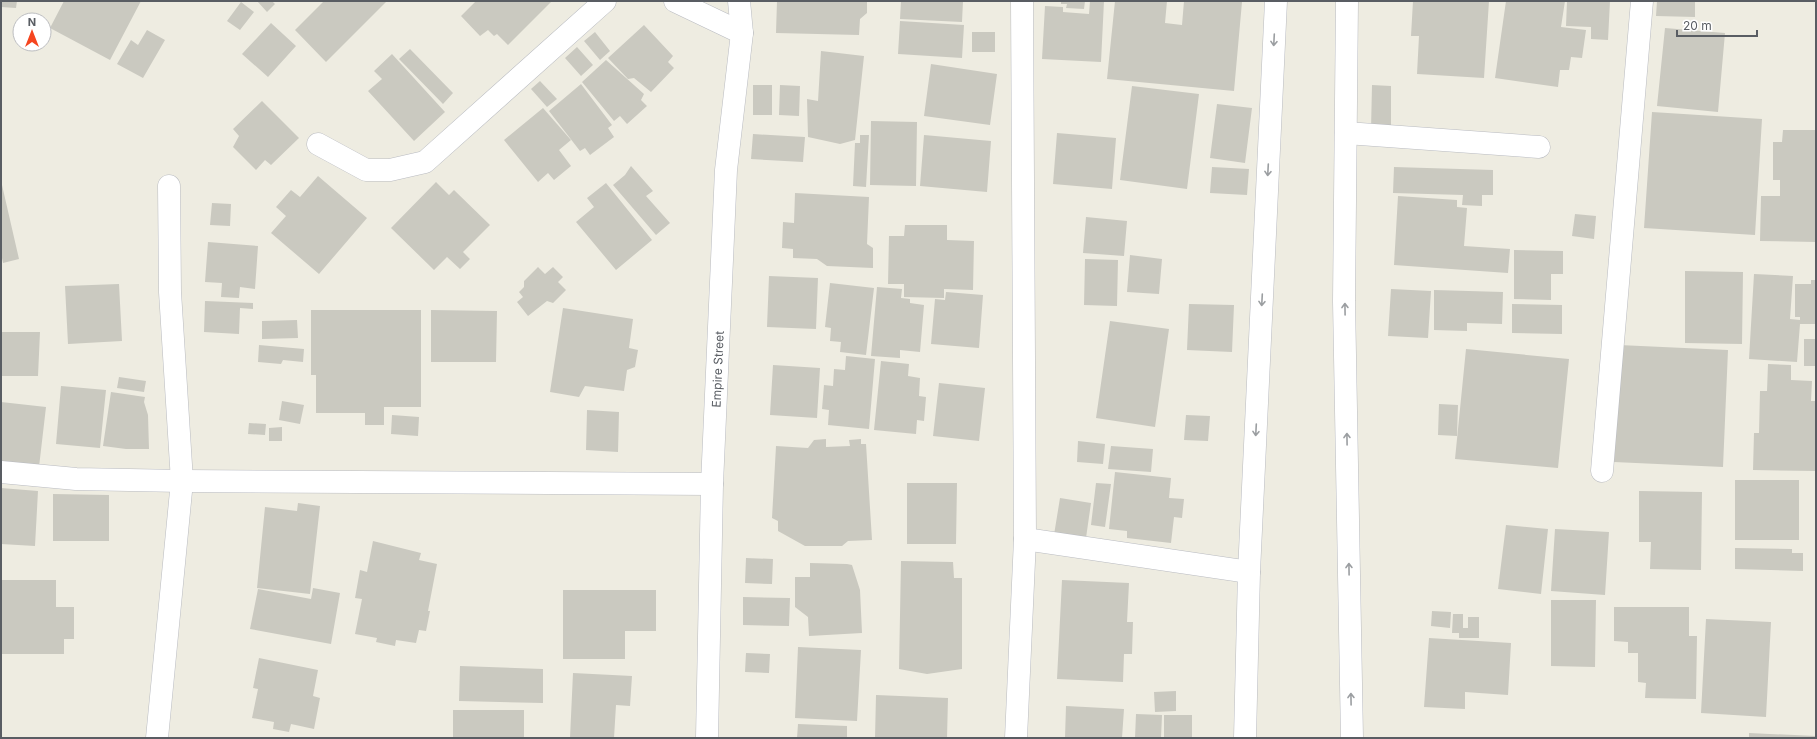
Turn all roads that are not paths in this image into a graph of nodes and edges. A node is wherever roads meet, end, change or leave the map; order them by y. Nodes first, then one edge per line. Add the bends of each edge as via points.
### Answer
1 (605, 1) edge
2 (675, 1) edge
3 (739, 1) edge
4 (1022, 1) edge
5 (1276, 1) edge
6 (1347, 1) edge
7 (1642, 1) edge
8 (742, 33) junction
9 (1346, 133) junction
10 (318, 144) dead end
11 (1539, 147) dead end
12 (169, 186) dead end
13 (1602, 471) dead end
14 (1, 472) edge
15 (182, 481) junction
16 (712, 484) junction
17 (1025, 539) junction
18 (1249, 572) junction
19 (157, 738) edge
20 (707, 738) edge
21 (1016, 738) edge
22 (1245, 738) edge
23 (1352, 738) edge

1 - 10 street via 425,162 390,170 366,170
2 - 8 street
3 - 8 street, Empire Street
4 - 17 street
5 -> 18 street
6 - 9 street
7 - 13 street
8 - 16 street, Empire Street via 726,170
9 - 11 street
23 -> 9 street via 1344,301
12 - 15 street via 170,292
14 - 15 street via 76,479
15 - 16 street
15 - 19 street
16 - 20 street, Empire Street
17 - 18 street
17 - 21 street
18 - 22 street

